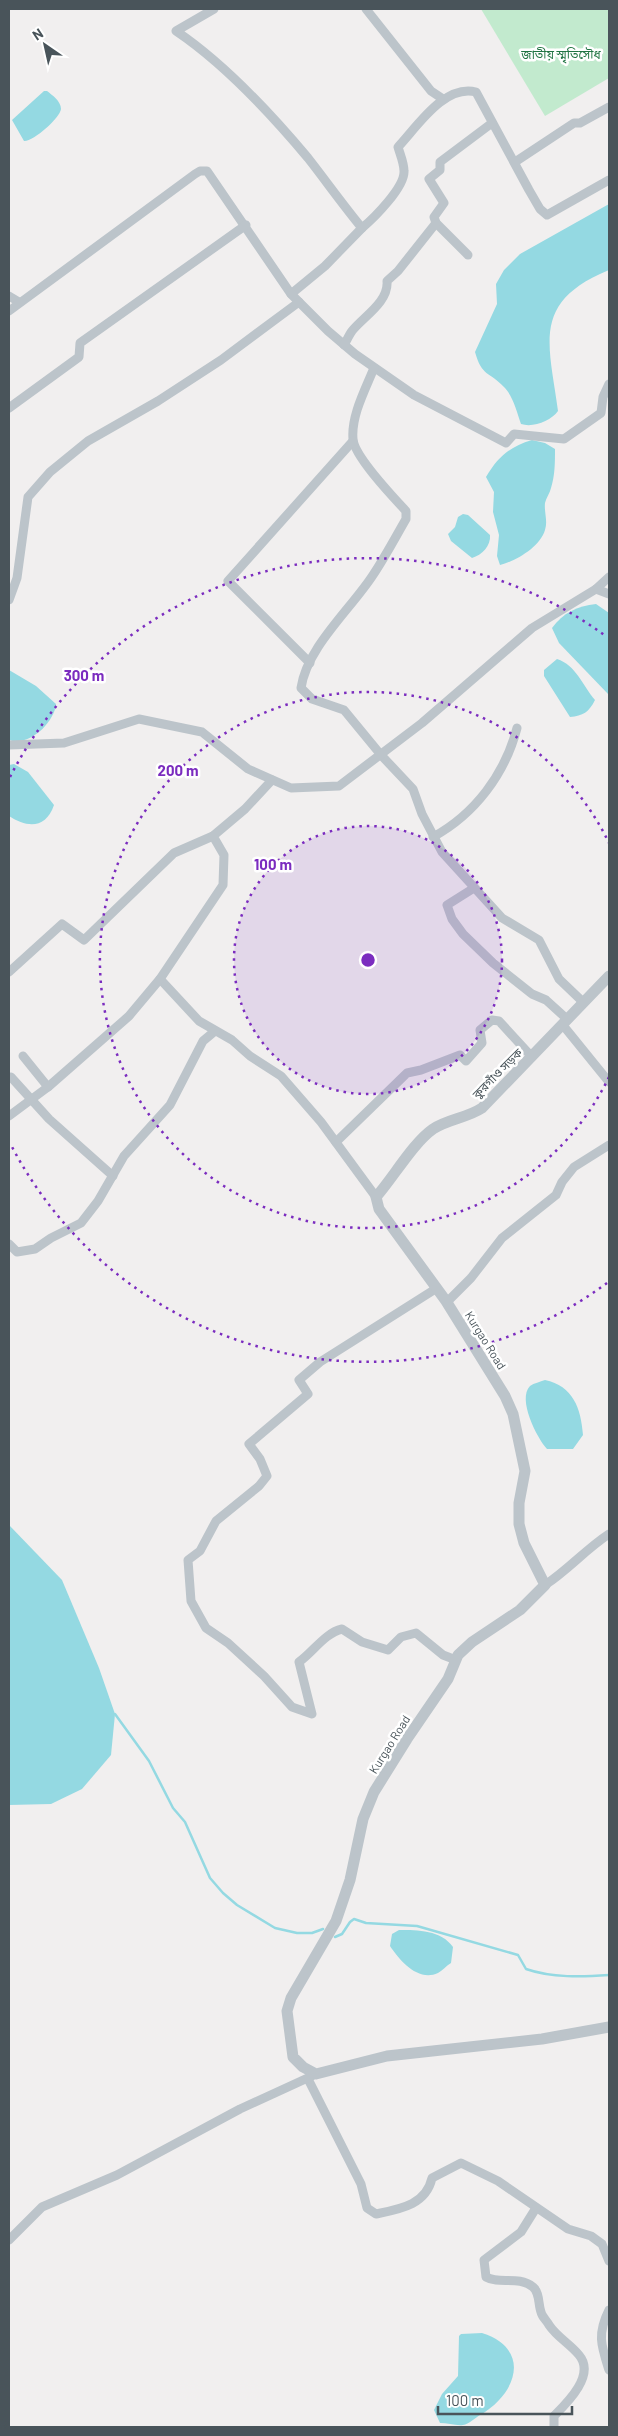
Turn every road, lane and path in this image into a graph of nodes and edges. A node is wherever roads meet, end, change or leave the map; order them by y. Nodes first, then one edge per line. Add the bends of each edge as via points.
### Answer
1 (214, 9) edge
2 (366, 9) edge
3 (443, 99) junction
4 (609, 106) edge
5 (492, 123) junction
6 (515, 162) junction
7 (609, 180) edge
8 (436, 223) junction
9 (246, 225) junction
10 (362, 228) junction
11 (468, 255) dead end
12 (291, 294) junction
13 (9, 296) edge
14 (19, 302) junction
15 (299, 302) junction
16 (9, 311) edge
17 (344, 345) junction
18 (374, 368) junction
19 (609, 384) edge
20 (9, 408) edge
21 (353, 442) junction
22 (609, 577) edge
23 (596, 589) junction
24 (609, 594) edge
25 (9, 600) edge
26 (310, 663) junction
27 (517, 728) dead end
28 (9, 745) edge
29 (381, 755) junction
30 (272, 780) junction
31 (213, 836) junction
32 (433, 836) junction
33 (474, 888) junction
34 (9, 972) edge
35 (609, 976) edge
36 (160, 979) junction
37 (583, 1002) junction
38 (565, 1021) junction
39 (215, 1030) junction
40 (22, 1056) dead end
41 (532, 1058) junction
42 (11, 1077) dead end
43 (608, 1077) edge
44 (48, 1087) junction
45 (33, 1099) junction
46 (9, 1116) edge
47 (336, 1142) junction
48 (609, 1145) edge
49 (113, 1176) junction
50 (376, 1197) junction
51 (9, 1244) edge
52 (437, 1288) junction
53 (447, 1302) junction
54 (609, 1534) edge
55 (545, 1585) junction
56 (456, 1660) junction
57 (609, 2027) edge
58 (312, 2076) junction
59 (536, 2208) junction
60 (9, 2240) edge
61 (609, 2261) edge
62 (609, 2310) edge
63 (609, 2370) edge
64 (554, 2427) edge

1 - 10 street via 176,31 204,50 281,127
2 - 3 street via 431,90
3 - 5 street via 468,90 476,92
3 - 10 street via 398,147 404,171 401,183 374,218
4 - 6 street via 580,123 574,122
5 - 6 street
5 - 8 street via 440,162 440,170 429,179 444,204 434,217
6 - 7 street via 540,209 547,214
8 - 11 street
8 - 17 street via 398,271 386,281 388,287 379,303 351,332
9 - 12 street
9 - 14 street via 207,171 200,171
9 - 20 street via 80,343 79,357
10 - 12 street via 325,266
12 - 15 street
13 - 14 street
14 - 16 street
15 - 17 street
15 - 25 street via 221,360 88,441 50,472 28,497 17,578
17 - 18 street
18 - 19 street via 414,395 506,443 514,434 564,439 600,413
18 - 21 street via 353,428
21 - 26 street via 364,461 406,510 406,519 372,576
21 - 26 street via 228,581
22 - 23 street
23 - 24 street
23 - 29 street via 532,628
26 - 29 street via 301,688 312,699 344,710
27 - 32 street via 505,765 479,800 463,817
28 - 30 street via 64,743 139,719 202,732 248,769
29 - 30 street via 339,786 291,788
29 - 32 street via 413,788
30 - 31 street via 245,810
31 - 34 street via 174,854 84,940 62,924
31 - 36 street via 224,855 223,885
32 - 33 street via 442,852
33 - 37 street via 502,918 538,940 559,978
33 - 38 street via 448,906 452,919 493,963 532,994 546,1000
35 - 37 street, কুরগাঁও সড়ক
36 - 39 street via 199,1021
36 - 44 street via 129,1016
37 - 38 street, কুরগাঁও সড়ক
38 - 41 street, কুরগাঁও সড়ক
38 - 43 street
39 - 47 street via 281,1076
39 - 49 street via 203,1041 170,1105 124,1156
40 - 44 street
41 - 47 street via 499,1020 492,1020 480,1030 482,1044 466,1061 460,1055 407,1073
41 - 50 street, কুরগাঁও সড়ক via 475,1113 431,1130
42 - 45 street
44 - 45 street
45 - 46 street
45 - 49 street via 50,1119
47 - 50 street
48 - 53 street via 574,1167 556,1195 502,1238 471,1278
49 - 51 street via 81,1223 35,1249 17,1252
50 - 52 street, Kurgao Road via 379,1209
52 - 53 street, Kurgao Road
52 - 56 street via 320,1362 299,1380 308,1394 249,1444 267,1476 216,1521 200,1551 188,1560 191,1601 206,1628 264,1676 292,1707 312,1714 299,1662 332,1631 342,1629 362,1642 388,1650 402,1637 416,1633 443,1655
53 - 55 street, Kurgao Road via 499,1385 513,1414 525,1471 519,1524 524,1543
54 - 55 street
55 - 56 street, Kurgao Road via 520,1610 472,1642
56 - 58 street, Kurgao Road via 448,1679 374,1792 363,1819 350,1880 336,1921 291,1998 287,2011 293,2057
57 - 58 street via 542,2039 387,2056
58 - 59 street via 362,2184 367,2208 376,2214 411,2205 429,2191 432,2178 461,2163 498,2181
58 - 60 street via 240,2109 117,2176 42,2207
59 - 61 street via 568,2229 591,2236 602,2244
59 - 64 street via 521,2232 484,2260 486,2277 494,2281 514,2279 533,2288 540,2300 541,2312 552,2330 580,2356 584,2366 580,2384 554,2416
62 - 63 street via 601,2326

